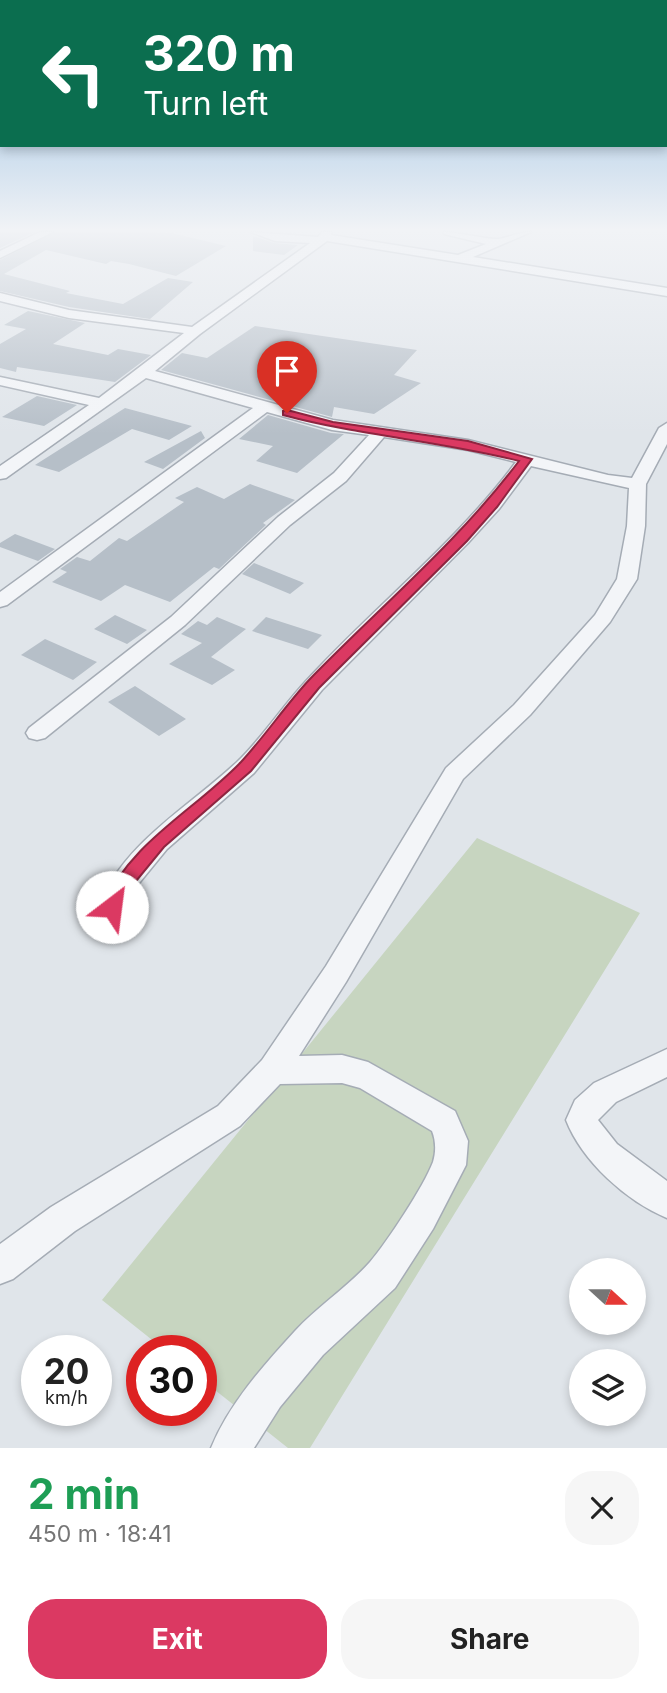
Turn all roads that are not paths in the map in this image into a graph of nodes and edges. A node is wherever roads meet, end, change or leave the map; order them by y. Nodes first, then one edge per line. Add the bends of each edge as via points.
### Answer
1 (11, 300) edge
2 (238, 300) edge
3 (195, 331) junction
4 (144, 373) junction
5 (0, 381) edge
6 (101, 403) junction
7 (264, 407) junction
8 (667, 428) edge
9 (381, 431) junction
10 (527, 459) junction
11 (0, 474) edge
12 (638, 484) junction
13 (0, 601) edge
14 (37, 733) dead end
15 (112, 907) dead end
16 (667, 1062) edge
17 (273, 1070) junction
18 (667, 1201) edge
19 (0, 1266) edge
20 (231, 1448) edge

1 - 3 street via 81,316
2 - 3 street
3 - 4 street
4 - 6 street
4 - 7 street
5 - 6 street
6 - 11 street
7 - 9 street via 332,425
7 - 13 street
8 - 12 street
9 - 10 street
9 - 14 street via 340,477 284,521 178,621
10 - 12 street
10 - 15 street via 462,539 314,685 246,767 158,842 119,889
12 - 17 street via 627,579 603,618 522,710 454,774 336,974
16 - 18 street via 603,1094 590,1104 582,1120 584,1131 602,1152
17 - 19 street via 229,1116 63,1219
17 - 20 street via 342,1069 368,1076 444,1121 452,1141 449,1165 382,1275 310,1342 266,1393

